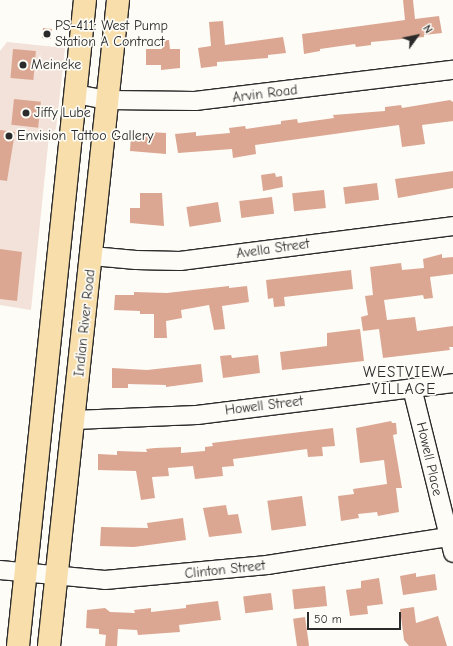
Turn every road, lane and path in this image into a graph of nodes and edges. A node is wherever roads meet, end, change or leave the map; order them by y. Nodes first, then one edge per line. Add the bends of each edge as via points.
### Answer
1 (85, 0) edge
2 (118, 0) edge
3 (453, 70) edge
4 (76, 94) junction
5 (108, 100) junction
6 (453, 226) edge
7 (92, 256) junction
8 (453, 383) edge
9 (412, 388) junction
10 (74, 420) junction
11 (451, 545) edge
12 (0, 570) edge
13 (25, 572) junction
14 (56, 577) junction
15 (18, 646) edge
16 (49, 646) edge

1 - 4 main road
2 - 5 main road, Indian River Road
3 - 5 street, Arvin Road via 231,98 151,102
4 - 5 street, Arvin Road
4 - 13 main road
5 - 7 main road, Indian River Road
6 - 7 street, Avella Street via 186,260 136,260
7 - 10 main road, Indian River Road
8 - 9 street, Howell Street
9 - 10 street, Howell Street via 197,414
9 - 11 street, Howell Place
10 - 14 main road, Indian River Road
11 - 14 street, Clinton Street via 356,553 185,574 105,580
12 - 13 street, Clinton Street
13 - 14 street, Clinton Street
13 - 15 main road
14 - 16 main road, Indian River Road

